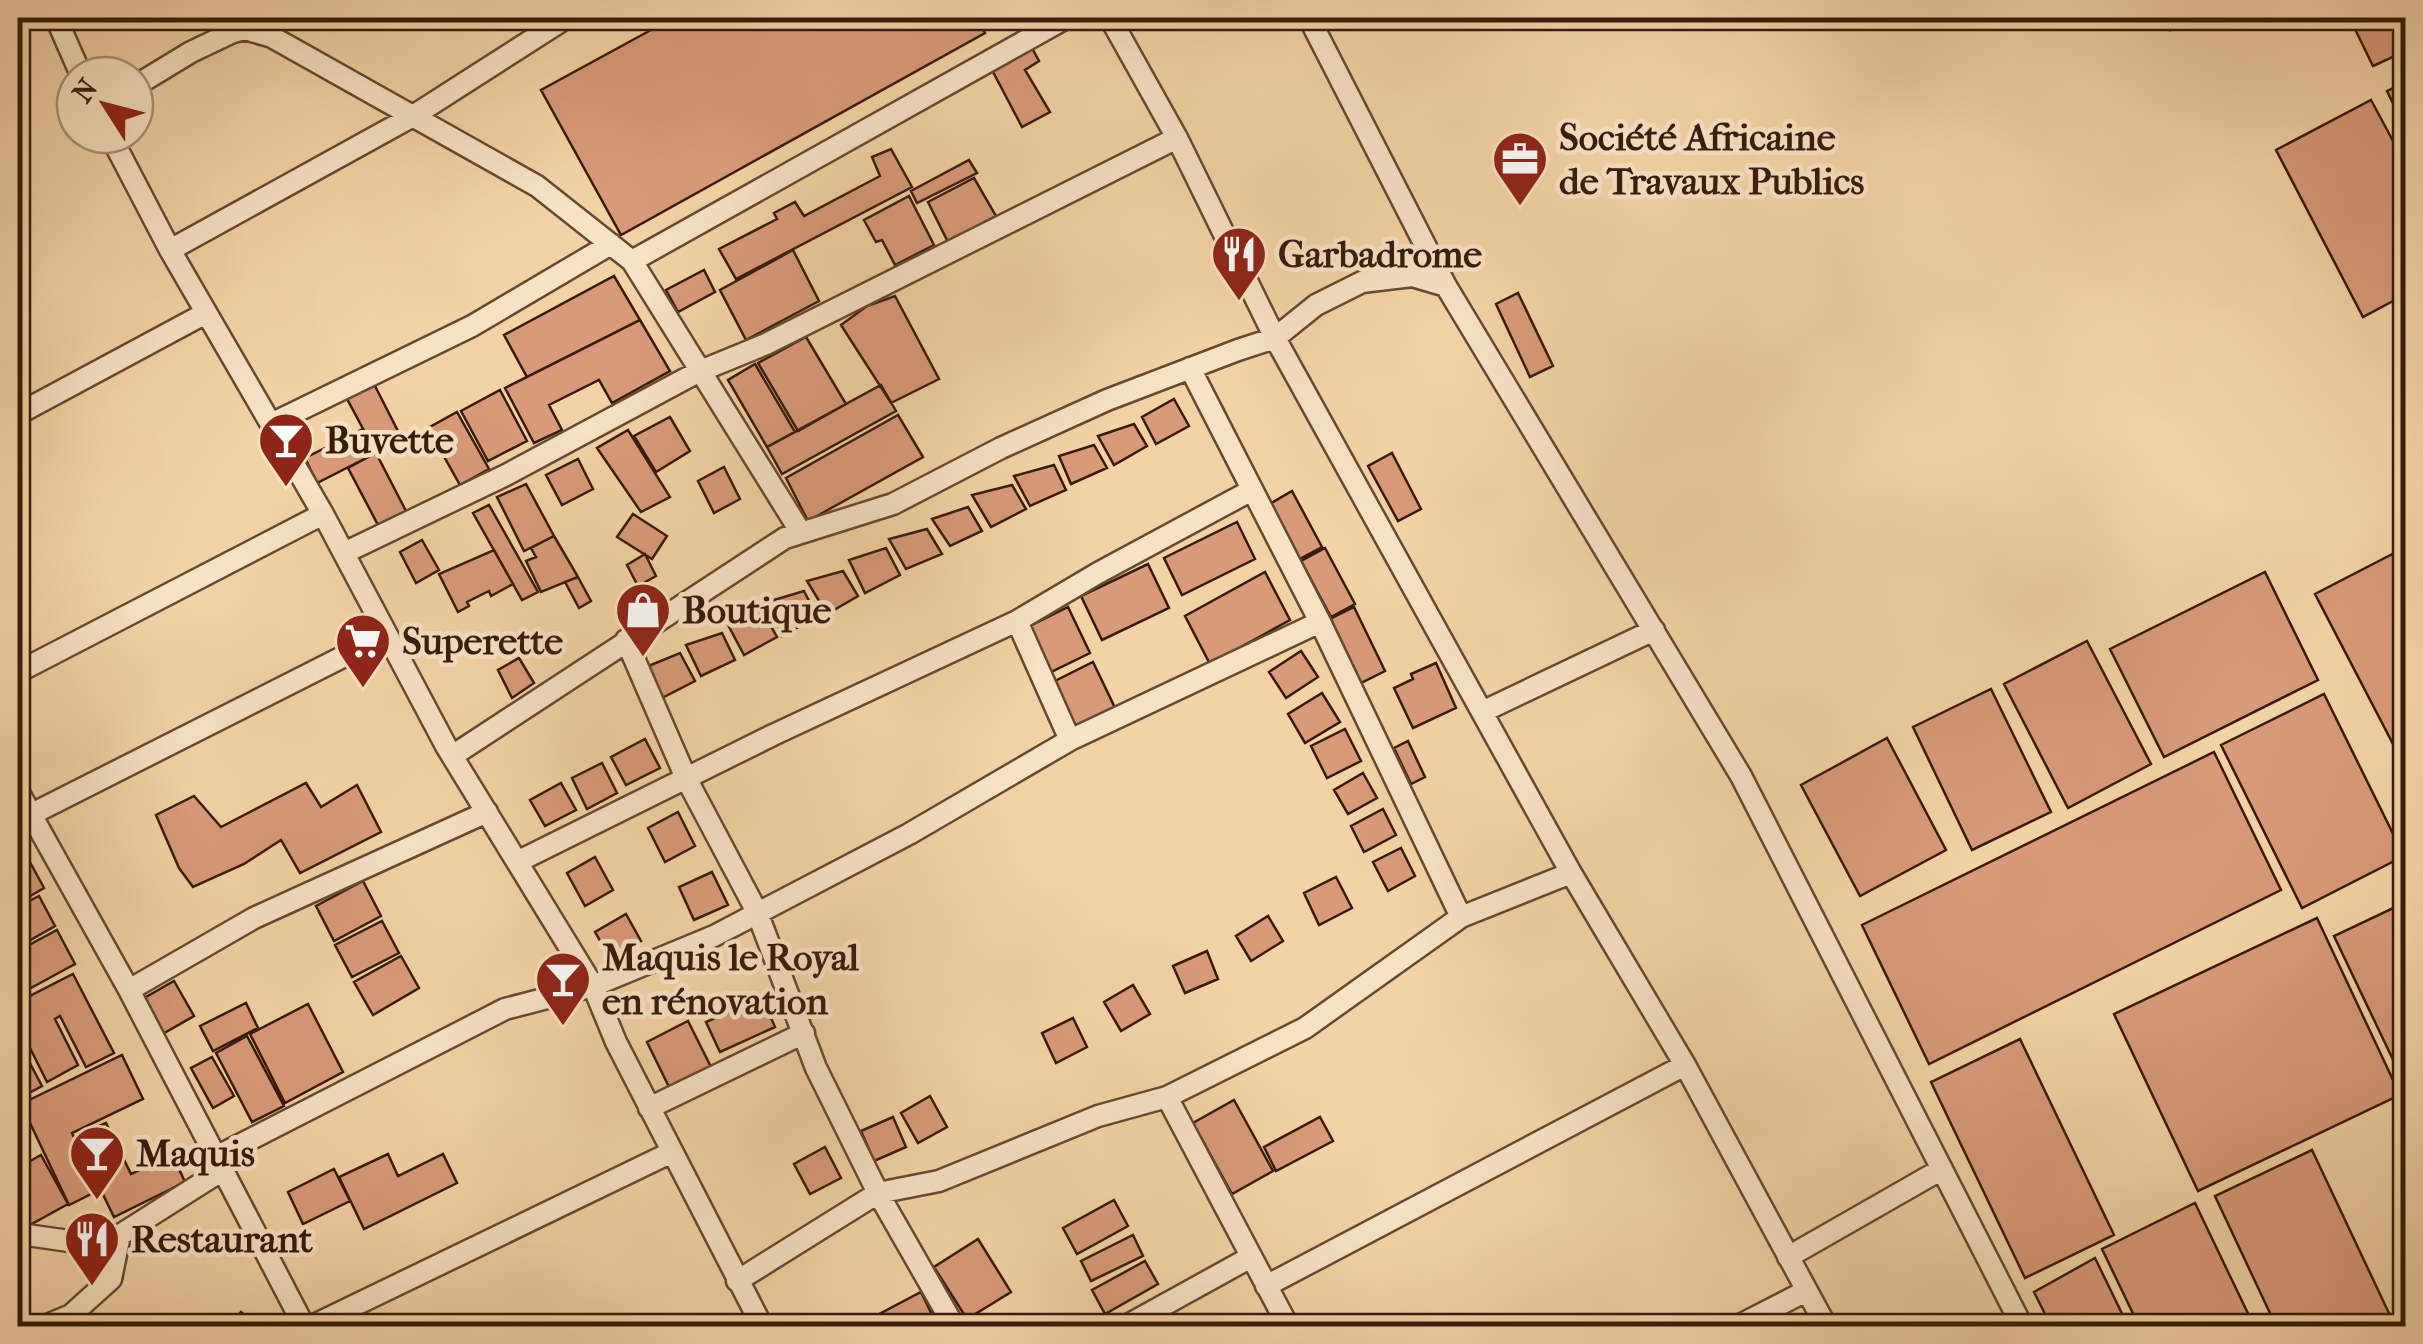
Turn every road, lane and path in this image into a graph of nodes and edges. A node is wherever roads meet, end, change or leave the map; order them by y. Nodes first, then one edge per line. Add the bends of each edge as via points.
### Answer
1 (56, 18) edge
2 (566, 18) edge
3 (1066, 18) edge
4 (1110, 18) edge
5 (1309, 18) edge
6 (72, 55) edge
7 (155, 74) edge
8 (413, 116) junction
9 (1177, 138) junction
10 (120, 155) edge
11 (611, 244) junction
12 (170, 250) junction
13 (632, 262) junction
14 (1446, 286) junction
15 (206, 313) junction
16 (1275, 338) junction
17 (1190, 368) junction
18 (698, 372) junction
19 (18, 414) edge
20 (271, 424) junction
21 (1252, 490) junction
22 (324, 514) junction
23 (800, 531) junction
24 (344, 553) junction
25 (1017, 621) junction
26 (1320, 622) junction
27 (1654, 630) junction
28 (386, 635) junction
29 (626, 640) junction
30 (18, 672) edge
31 (1484, 711) junction
32 (1070, 740) junction
33 (452, 756) junction
34 (686, 778) junction
35 (18, 791) edge
36 (487, 812) junction
37 (24, 818) edge
38 (517, 862) junction
39 (1571, 873) junction
40 (757, 912) junction
41 (1461, 917) junction
42 (593, 986) junction
43 (129, 990) junction
44 (804, 1033) junction
45 (1685, 1064) junction
46 (1167, 1097) junction
47 (650, 1108) junction
48 (672, 1152) junction
49 (219, 1164) junction
50 (1942, 1168) junction
51 (878, 1192) junction
52 (18, 1228) edge
53 (120, 1236) junction
54 (1251, 1257) junction
55 (1788, 1257) junction
56 (737, 1281) junction
57 (1266, 1286) junction
58 (1806, 1291) junction
59 (46, 1326) edge
60 (304, 1326) edge
61 (312, 1326) edge
62 (762, 1326) edge
63 (954, 1326) edge
64 (1126, 1326) edge
65 (1288, 1326) edge
66 (1738, 1326) edge
67 (1826, 1326) edge
68 (2022, 1326) edge

1 - 6 street
2 - 8 street
3 - 13 street
4 - 9 street
5 - 14 street
7 - 8 street via 246,29 272,36
8 - 11 street via 537,186
8 - 12 street
9 - 16 street
9 - 18 street
10 - 12 street
11 - 13 street
11 - 20 street via 472,326
12 - 15 street
13 - 18 street
14 - 16 street via 1412,276 1362,282 1316,305
14 - 27 street
15 - 19 street
15 - 20 street
16 - 17 street
16 - 31 street
17 - 21 street
17 - 23 street via 1107,400 892,504
18 - 23 street
18 - 24 street
20 - 22 street
21 - 25 street
21 - 26 street
22 - 24 street
22 - 30 street
23 - 29 street
24 - 28 street
25 - 32 street
25 - 34 street
26 - 32 street
26 - 41 street
27 - 31 street
27 - 50 street via 1740,776
28 - 33 street
28 - 37 street
29 - 33 street
29 - 34 street
31 - 39 street
32 - 40 street
33 - 36 street
34 - 38 street
34 - 40 street
35 - 37 street
36 - 38 street
36 - 43 street via 254,918
37 - 43 street
38 - 42 street
39 - 41 street
39 - 45 street
40 - 42 street
40 - 44 street
41 - 46 street via 1305,1028
42 - 47 street
42 - 49 street via 506,1009
43 - 49 street
44 - 47 street
44 - 51 street
45 - 55 street
45 - 57 street
46 - 51 street via 1098,1116 939,1181
46 - 54 street
47 - 48 street
48 - 56 street
48 - 61 street
49 - 53 street
49 - 60 street
50 - 55 street
50 - 68 street
51 - 56 street
51 - 63 street
52 - 53 street via 90,1244
53 - 59 street via 111,1279 71,1315
54 - 57 street
54 - 64 street
55 - 58 street
56 - 62 street
57 - 65 street
58 - 66 street
58 - 67 street

